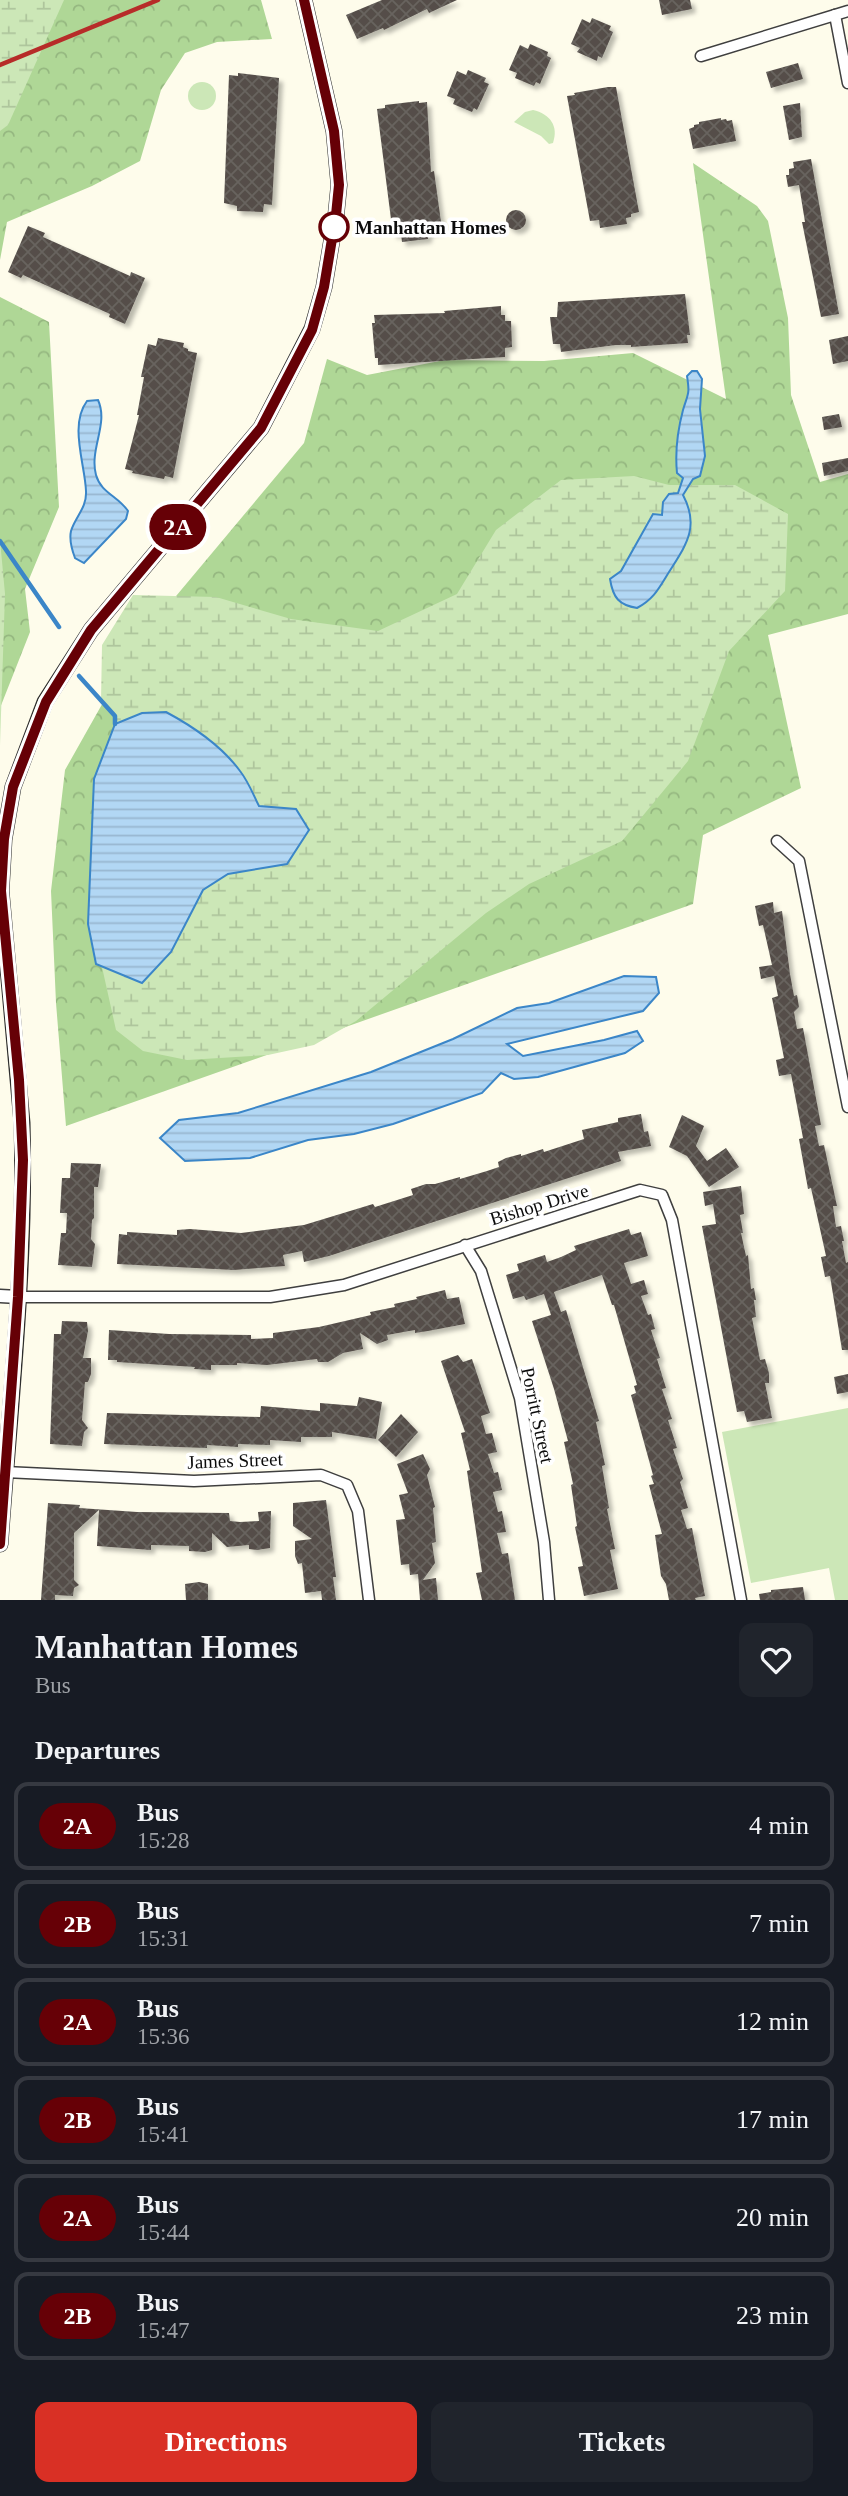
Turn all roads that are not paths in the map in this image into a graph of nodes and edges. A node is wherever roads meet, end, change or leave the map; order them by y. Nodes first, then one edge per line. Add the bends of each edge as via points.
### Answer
1 (304, 0) edge
2 (848, 11) edge
3 (835, 15) junction
4 (701, 56) dead end
5 (848, 83) edge
6 (777, 841) dead end
7 (848, 1107) edge
8 (465, 1245) junction
9 (0, 1296) edge
10 (18, 1297) junction
11 (5, 1472) junction
12 (0, 1544) edge
13 (369, 1600) edge
14 (549, 1600) edge
15 (741, 1600) edge

1 - 10 main road via 334,131 339,185 324,287 312,330 261,428 91,630 46,702 13,787 1,891 22,1123
2 - 3 street
3 - 4 street
3 - 5 street
6 - 7 street via 799,861
8 - 10 street, Bishop Drive via 344,1285 270,1297
8 - 14 street, Porritt Street via 481,1271 520,1398
8 - 15 street, Bishop Drive via 640,1190 662,1195 672,1220
9 - 10 street
10 - 11 main road
11 - 12 main road
11 - 13 street, James Street via 194,1480 321,1475 347,1485 358,1511

